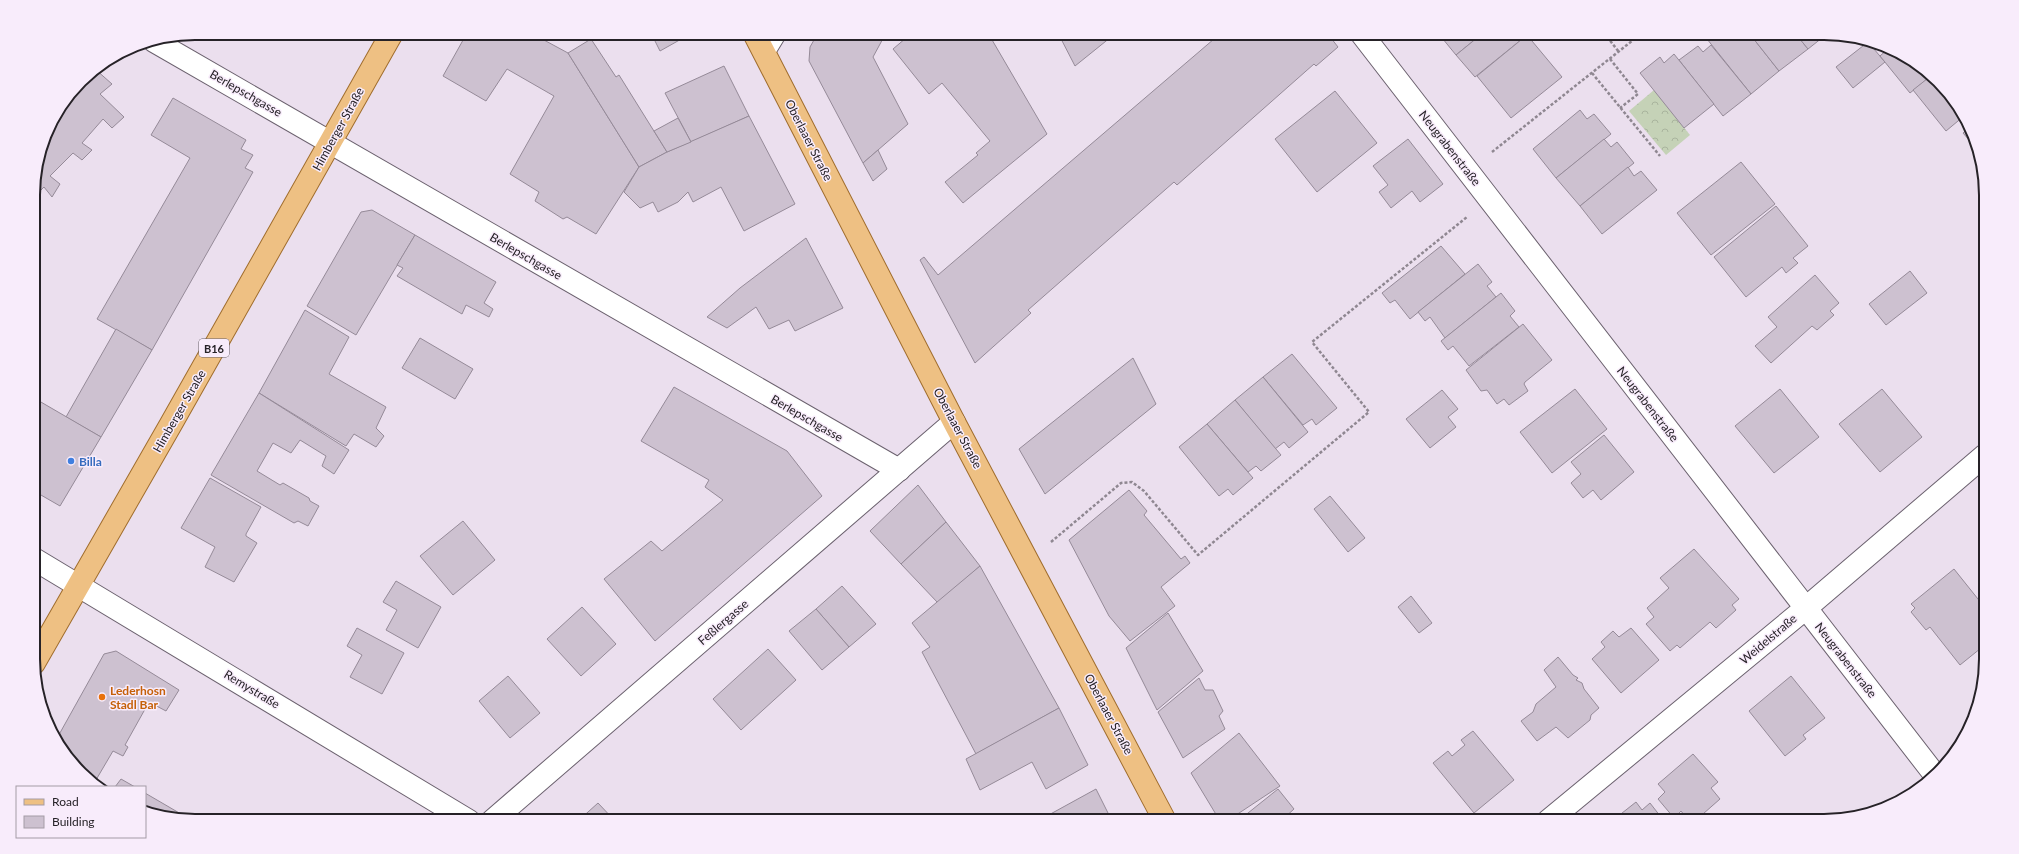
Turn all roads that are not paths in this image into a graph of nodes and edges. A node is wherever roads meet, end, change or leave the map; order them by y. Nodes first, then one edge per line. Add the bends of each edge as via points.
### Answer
1 (388, 40) edge
2 (1366, 40) edge
3 (759, 42) edge
4 (159, 44) edge
5 (331, 142) junction
6 (954, 422) junction
7 (1979, 460) edge
8 (899, 470) junction
9 (40, 562) edge
10 (80, 585) junction
11 (1806, 608) junction
12 (40, 653) edge
13 (1932, 770) edge
14 (457, 814) edge
15 (500, 814) edge
16 (1161, 814) edge
17 (1556, 814) edge

1 - 5 main road, Himberger Straße / B16
2 - 11 street, Neugrabenstraße
3 - 6 main road, Oberlaaer Straße
4 - 5 street, Berlepschgasse
5 - 8 street, Berlepschgasse
5 - 10 main road, Himberger Straße / B16
6 - 8 street, Feßlergasse
6 - 16 main road, Oberlaaer Straße
7 - 11 street, Weidelstraße
8 - 15 street, Feßlergasse
9 - 10 street, Remystraße
10 - 12 main road, Himberger Straße / B16
10 - 14 street, Remystraße
11 - 13 street, Neugrabenstraße
11 - 17 street, Weidelstraße

